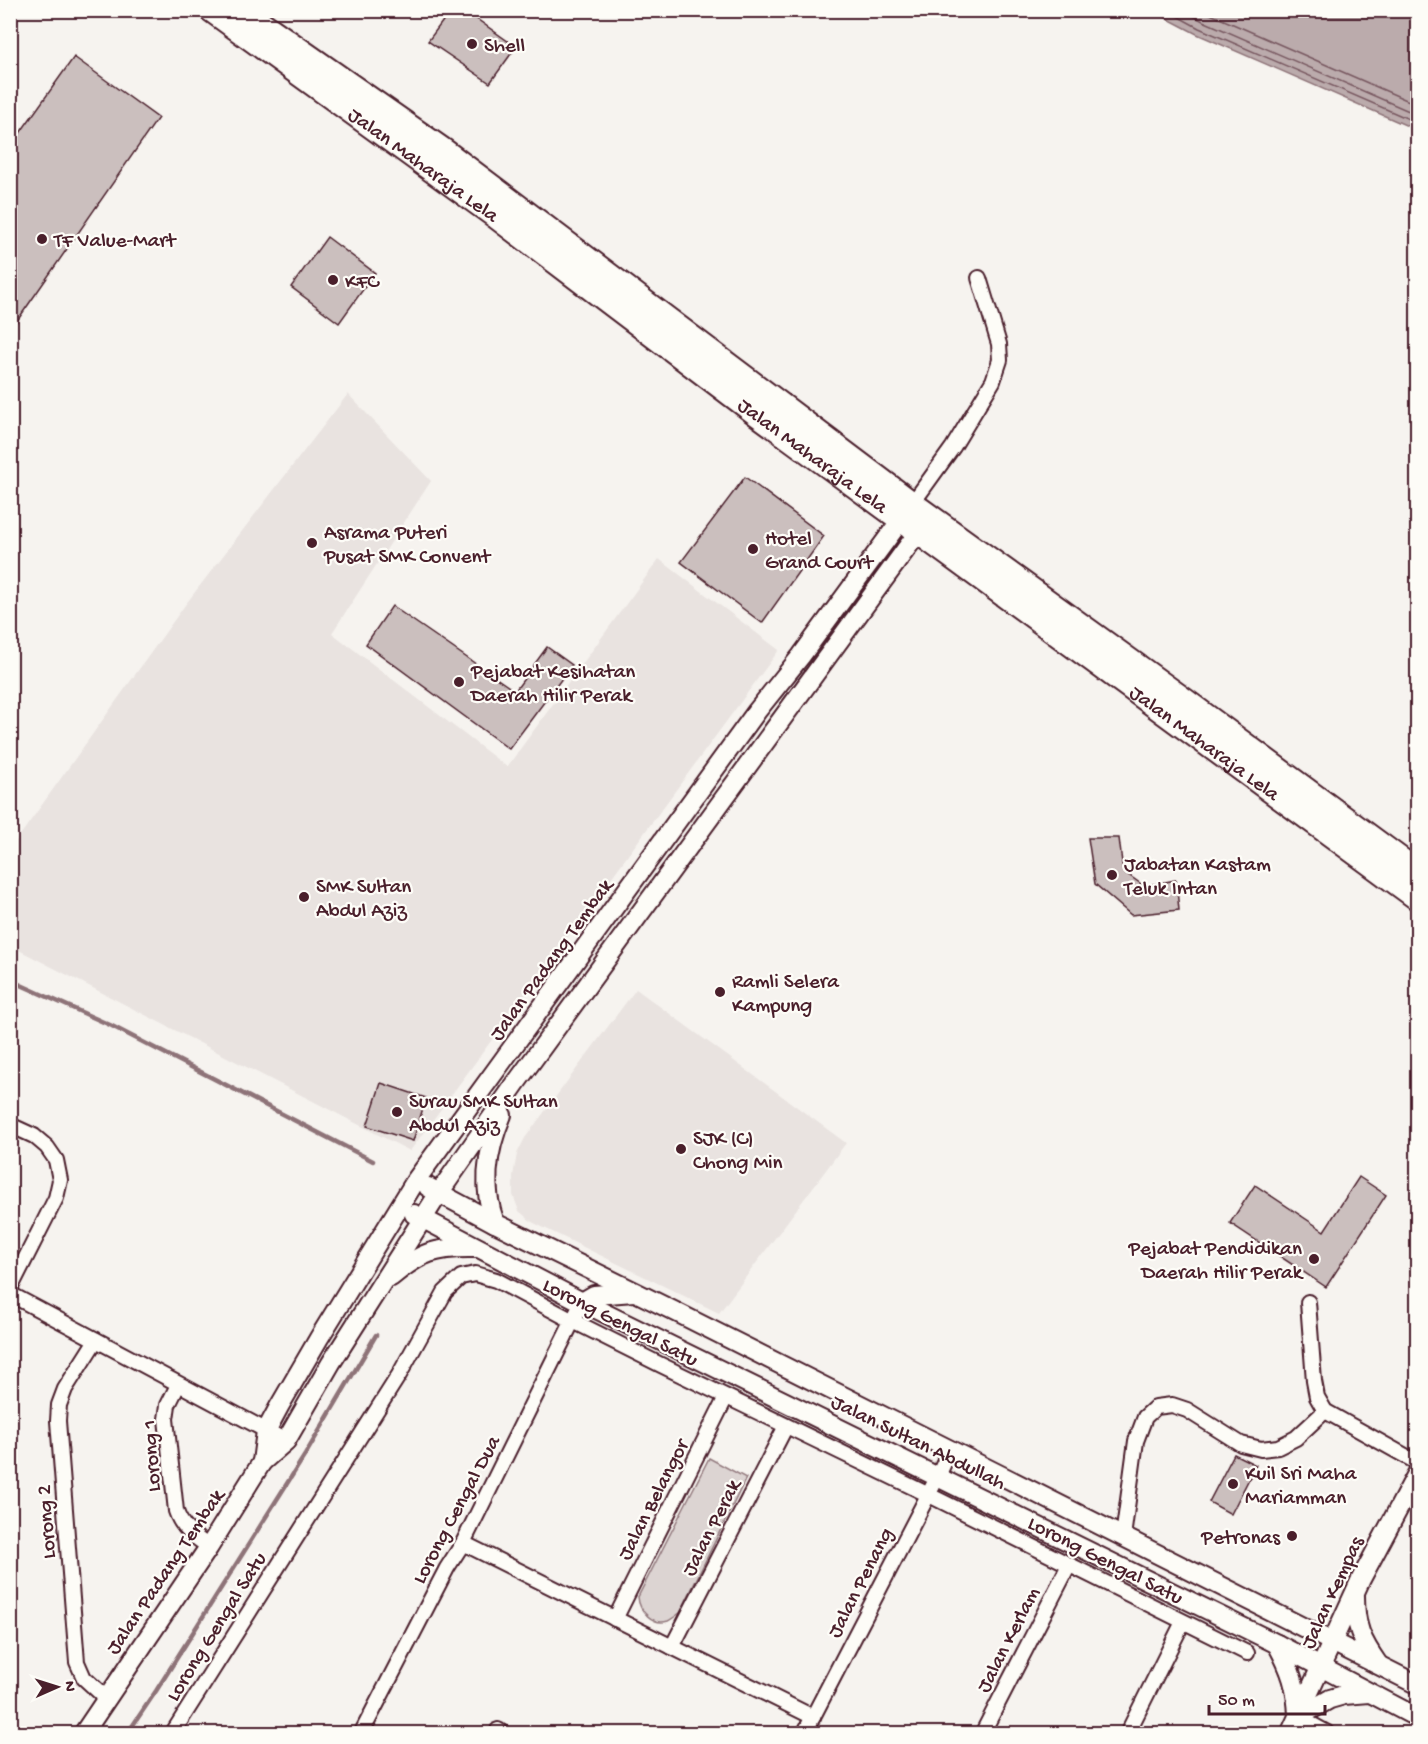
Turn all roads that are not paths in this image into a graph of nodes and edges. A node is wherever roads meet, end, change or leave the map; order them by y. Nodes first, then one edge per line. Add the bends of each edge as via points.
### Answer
1 (212, 10) edge
2 (242, 10) edge
3 (979, 278) dead end
4 (915, 518) junction
5 (1418, 873) edge
6 (1418, 898) edge
7 (516, 1083) junction
8 (10, 1125) edge
9 (416, 1180) junction
10 (439, 1193) junction
11 (399, 1206) junction
12 (423, 1218) junction
13 (495, 1223) junction
14 (480, 1248) junction
15 (380, 1286) junction
16 (10, 1289) edge
17 (636, 1292) junction
18 (10, 1294) edge
19 (582, 1302) junction
20 (1308, 1302) dead end
21 (573, 1322) junction
22 (96, 1340) junction
23 (178, 1385) junction
24 (726, 1397) junction
25 (1324, 1411) junction
26 (786, 1426) junction
27 (266, 1431) junction
28 (286, 1441) junction
29 (950, 1450) junction
30 (262, 1462) junction
31 (1418, 1463) edge
32 (1418, 1472) edge
33 (938, 1476) junction
34 (928, 1495) junction
35 (1123, 1537) junction
36 (463, 1544) junction
37 (209, 1547) junction
38 (1069, 1564) junction
39 (1355, 1591) junction
40 (615, 1619) junction
41 (1183, 1622) junction
42 (1333, 1641) junction
43 (1277, 1644) junction
44 (672, 1647) junction
45 (1247, 1653) dead end
46 (1379, 1665) junction
47 (1321, 1668) junction
48 (1418, 1685) edge
49 (1369, 1693) junction
50 (106, 1698) junction
51 (813, 1717) junction
52 (1418, 1718) edge
53 (1294, 1725) edge
54 (83, 1734) edge
55 (172, 1734) edge
56 (360, 1734) edge
57 (804, 1734) edge
58 (982, 1734) edge
59 (1127, 1734) edge
60 (1329, 1734) edge

1 - 4 highway, Jalan Maharaja Lela via 496,216 755,412
2 - 4 highway, Jalan Maharaja Lela via 445,152
3 - 4 street via 999,344 1000,360 993,381
4 - 5 highway, Jalan Maharaja Lela via 1185,701
4 - 6 highway, Jalan Maharaja Lela
4 - 7 main road, Jalan Padang Tembak
4 - 9 main road, Jalan Padang Tembak via 758,711
7 - 10 main road, Jalan Padang Tembak
7 - 13 main road via 489,1154 486,1190
8 - 16 street via 48,1147 56,1160 60,1180 56,1198
9 - 10 main road, Jalan Sultan Abdullah
9 - 11 main road, Jalan Padang Tembak
10 - 12 main road, Jalan Padang Tembak
10 - 13 main road, Jalan Sultan Abdullah
11 - 12 main road, Jalan Sultan Abdullah
11 - 27 main road, Jalan Padang Tembak
12 - 14 main road, Jalan Sultan Abdullah
12 - 15 main road, Jalan Padang Tembak
13 - 17 main road, Jalan Sultan Abdullah
14 - 15 main road via 431,1251 411,1261
14 - 19 main road, Jalan Sultan Abdullah
15 - 28 main road, Jalan Padang Tembak
17 - 19 main road via 594,1294
17 - 29 main road, Jalan Sultan Abdullah
18 - 22 street
19 - 21 street, Lorong Cengal Dua
19 - 33 main road, Jalan Sultan Abdullah
20 - 25 street via 1314,1381
21 - 24 street, Lorong Gengal Satu
21 - 36 street, Lorong Cengal Dua
21 - 55 street, Lorong Gengal Satu via 496,1280 476,1274 460,1277 445,1292 399,1375
22 - 23 street
22 - 50 street, Lorong 2 via 65,1389 58,1421 77,1662 84,1678
23 - 27 street
23 - 37 street, Lorong 1 via 166,1419 176,1510 187,1531
24 - 26 street, Lorong Gengal Satu
24 - 40 street, Jalan Belangor
25 - 31 street
25 - 35 street via 1296,1438 1278,1447 1261,1449 1241,1444 1187,1410 1172,1405 1156,1407 1145,1418 1136,1441
26 - 34 street, Lorong Gengal Satu
26 - 44 street, Jalan Perak
27 - 28 street
27 - 30 main road, Jalan Padang Tembak
28 - 30 main road, Jalan Padang Tembak
29 - 33 street, Jalan Penang
29 - 35 main road, Jalan Sultan Abdullah
30 - 37 main road, Jalan Padang Tembak
32 - 39 main road, Jalan Kempas
33 - 34 street, Jalan Penang
33 - 43 main road, Jalan Sultan Abdullah
34 - 38 street, Lorong Gengal Satu
34 - 51 street, Jalan Penang
35 - 42 main road, Jalan Sultan Abdullah
36 - 40 street
36 - 56 street, Lorong Cengal Dua
37 - 50 main road, Jalan Padang Tembak
38 - 41 street, Lorong Gengal Satu
38 - 58 street, Jalan Kerlam
39 - 42 main road, Jalan Kempas
39 - 46 main road via 1358,1627
40 - 44 street
41 - 45 street, Lorong Gengal Satu
41 - 59 street
42 - 46 main road, Jalan Sultan Abdullah
42 - 47 main road, Jalan Kempas
43 - 47 main road, Jalan Sultan Abdullah
43 - 53 main road via 1294,1678 1298,1696
44 - 51 street
46 - 48 main road, Jalan Sultan Abdullah
47 - 49 main road, Jalan Sultan Abdullah
47 - 53 main road, Jalan Kempas
49 - 52 main road, Jalan Sultan Abdullah
49 - 53 main road via 1330,1699
50 - 54 main road, Jalan Padang Tembak
51 - 57 street, Jalan Penang
53 - 60 street

